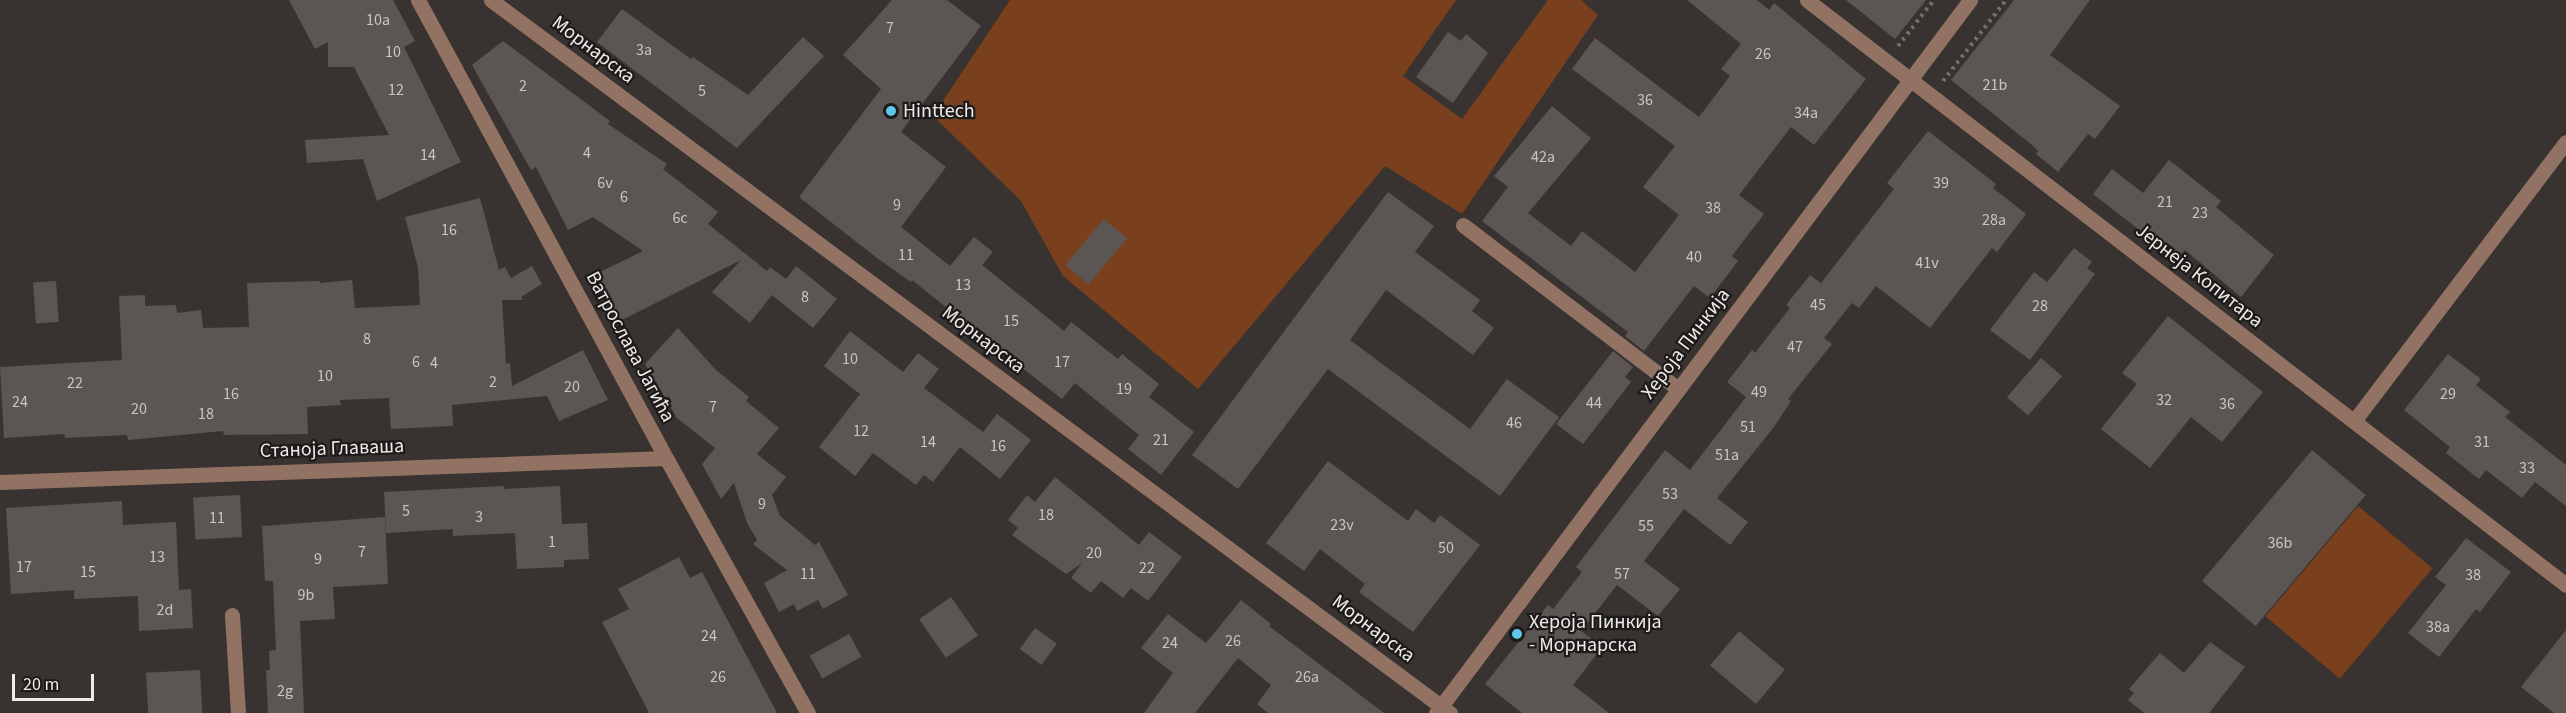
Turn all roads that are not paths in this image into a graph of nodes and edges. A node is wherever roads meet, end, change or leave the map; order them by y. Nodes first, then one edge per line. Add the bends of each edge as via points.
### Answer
1 (418, 0) edge
2 (491, 0) edge
3 (1807, 0) edge
4 (1970, 0) edge
5 (1909, 79) junction
6 (2566, 142) edge
7 (1463, 225) dead end
8 (1678, 388) junction
9 (2354, 421) junction
10 (666, 458) junction
11 (0, 482) edge
12 (2566, 585) edge
13 (232, 615) dead end
14 (1443, 711) edge
15 (238, 713) edge
16 (808, 713) edge

1 - 10 street, Ватрослава Јагића
2 - 14 street, Морнарска
3 - 5 street, Јернеја Копитара
4 - 5 street, Хероја Пинкија
5 - 8 street, Хероја Пинкија
5 - 9 street, Јернеја Копитара
6 - 9 street
7 - 8 street
8 - 14 street, Хероја Пинкија
9 - 12 street, Јернеја Копитара
10 - 11 street, Станоја Главаша
10 - 16 street, Ватрослава Јагића
13 - 15 street

